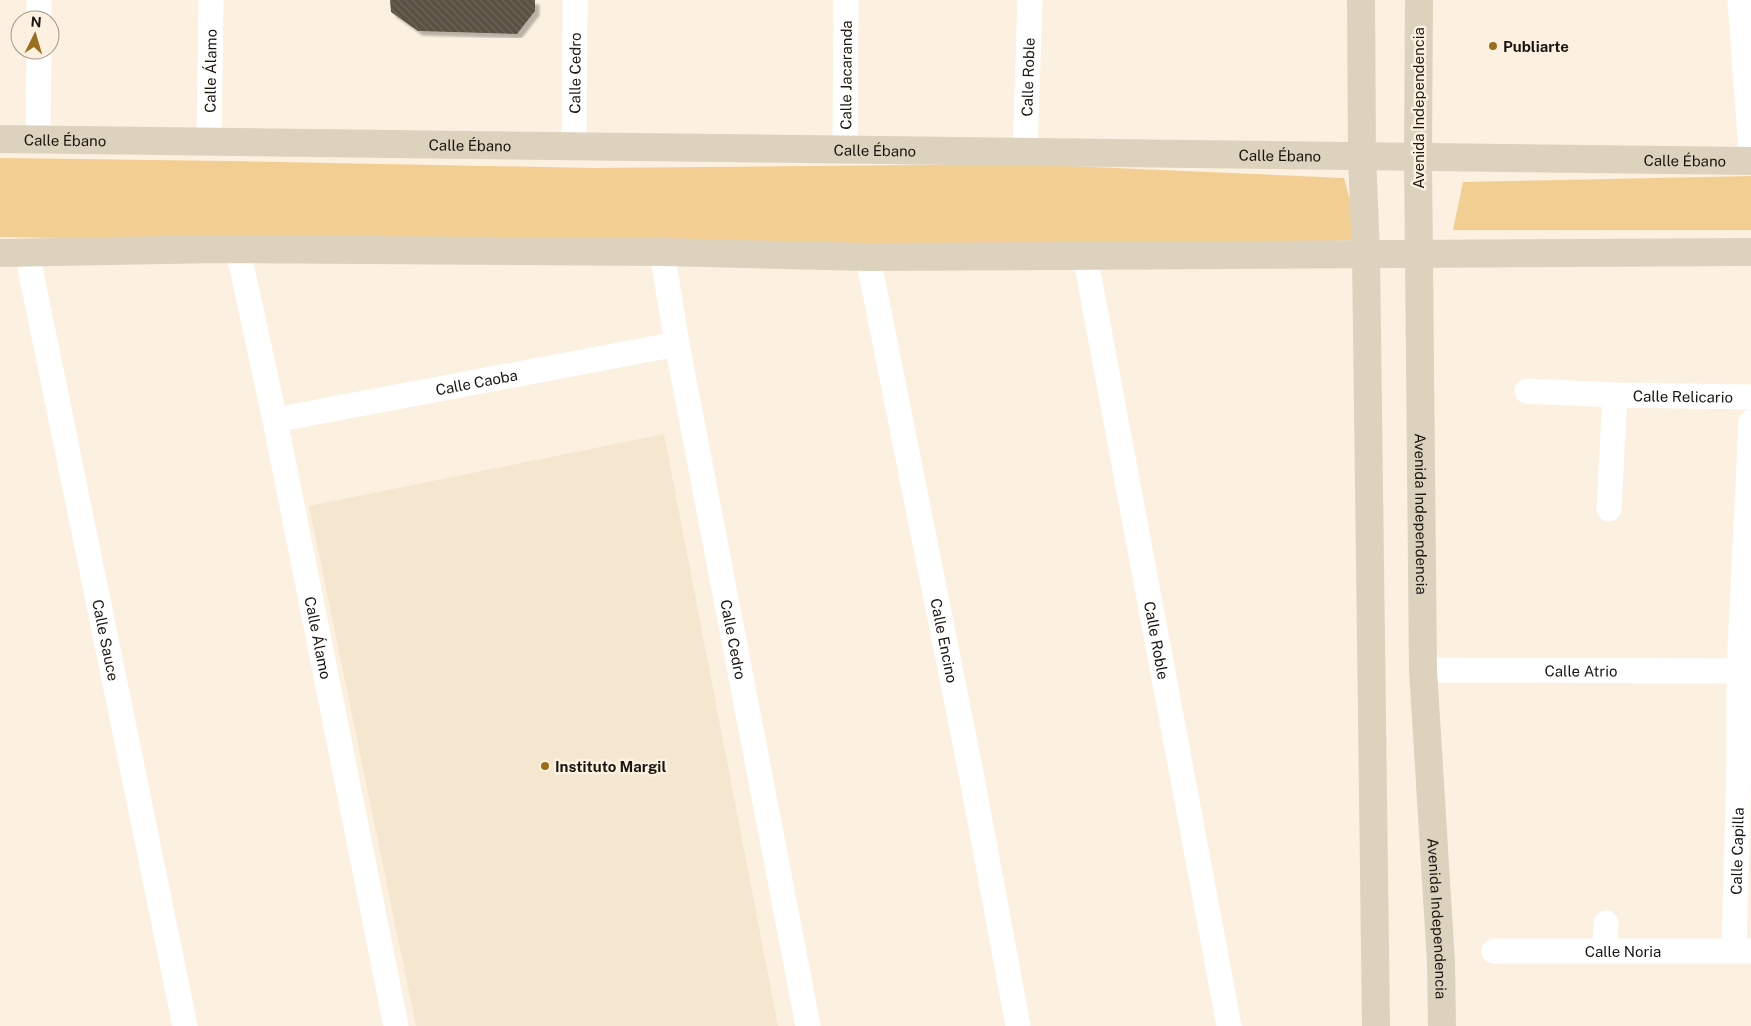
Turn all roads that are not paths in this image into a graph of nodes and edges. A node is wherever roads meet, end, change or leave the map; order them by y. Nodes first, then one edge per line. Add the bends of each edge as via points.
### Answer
1 (211, 0) edge
2 (575, 0) edge
3 (846, 0) edge
4 (1030, 0) edge
5 (1361, 0) edge
6 (1419, 0) edge
7 (1740, 0) edge
8 (39, 60) edge
9 (0, 139) edge
10 (38, 140) junction
11 (209, 142) junction
12 (574, 147) junction
13 (845, 150) junction
14 (1751, 152) edge
15 (1025, 153) junction
16 (1362, 156) junction
17 (1418, 157) junction
18 (1751, 161) edge
19 (238, 250) junction
20 (662, 252) junction
21 (1751, 252) edge
22 (0, 253) edge
23 (27, 253) junction
24 (1419, 254) junction
25 (1366, 255) junction
26 (1085, 256) junction
27 (868, 257) junction
28 (677, 344) junction
29 (1526, 391) dead end
30 (1615, 395) junction
31 (1751, 397) edge
32 (275, 420) junction
33 (1751, 422) edge
34 (1609, 509) dead end
35 (1747, 584) edge
36 (1424, 670) junction
37 (1739, 671) junction
38 (1745, 765) edge
39 (1606, 923) dead end
40 (1605, 951) junction
41 (1742, 951) edge
42 (1494, 952) dead end
43 (185, 1026) edge
44 (396, 1026) edge
45 (808, 1026) edge
46 (1018, 1026) edge
47 (1229, 1026) edge
48 (1376, 1026) edge
49 (1442, 1026) edge

1 - 11 street, Calle Álamo
2 - 12 street, Calle Cedro
3 - 13 street, Calle Jacaranda
4 - 15 street, Calle Roble
5 - 16 street
6 - 17 street, Avenida Independencia
7 - 14 street
8 - 10 street
9 - 10 street, Calle Ébano
10 - 11 street, Calle Ébano
11 - 12 street, Calle Ébano
12 - 13 street, Calle Ébano
13 - 15 street, Calle Ébano
15 - 16 street, Calle Ébano
16 - 17 street, Calle Ébano
16 - 25 street
17 - 18 street, Calle Ébano
17 - 24 street, Avenida Independencia
19 - 20 street
19 - 23 street
19 - 32 street, Calle Álamo
20 - 27 street
20 - 28 street, Calle Cedro
21 - 24 street
22 - 23 street
23 - 43 street, Calle Sauce
24 - 25 street
24 - 36 street, Avenida Independencia
25 - 26 street
25 - 48 street
26 - 27 street
26 - 47 street, Calle Roble
27 - 46 street, Calle Encino
28 - 32 street, Calle Caoba
28 - 45 street, Calle Cedro
29 - 30 street, Calle Relicario
30 - 31 street, Calle Relicario
30 - 34 street, Calle Relicario
32 - 44 street, Calle Álamo
33 - 35 street, Calle Capilla
35 - 37 street, Calle Capilla
36 - 37 street, Calle Atrio
36 - 49 street, Avenida Independencia
37 - 38 street, Calle Capilla
38 - 41 street, Calle Capilla
39 - 40 street
40 - 41 street, Calle Noria
40 - 42 street, Calle Noria

